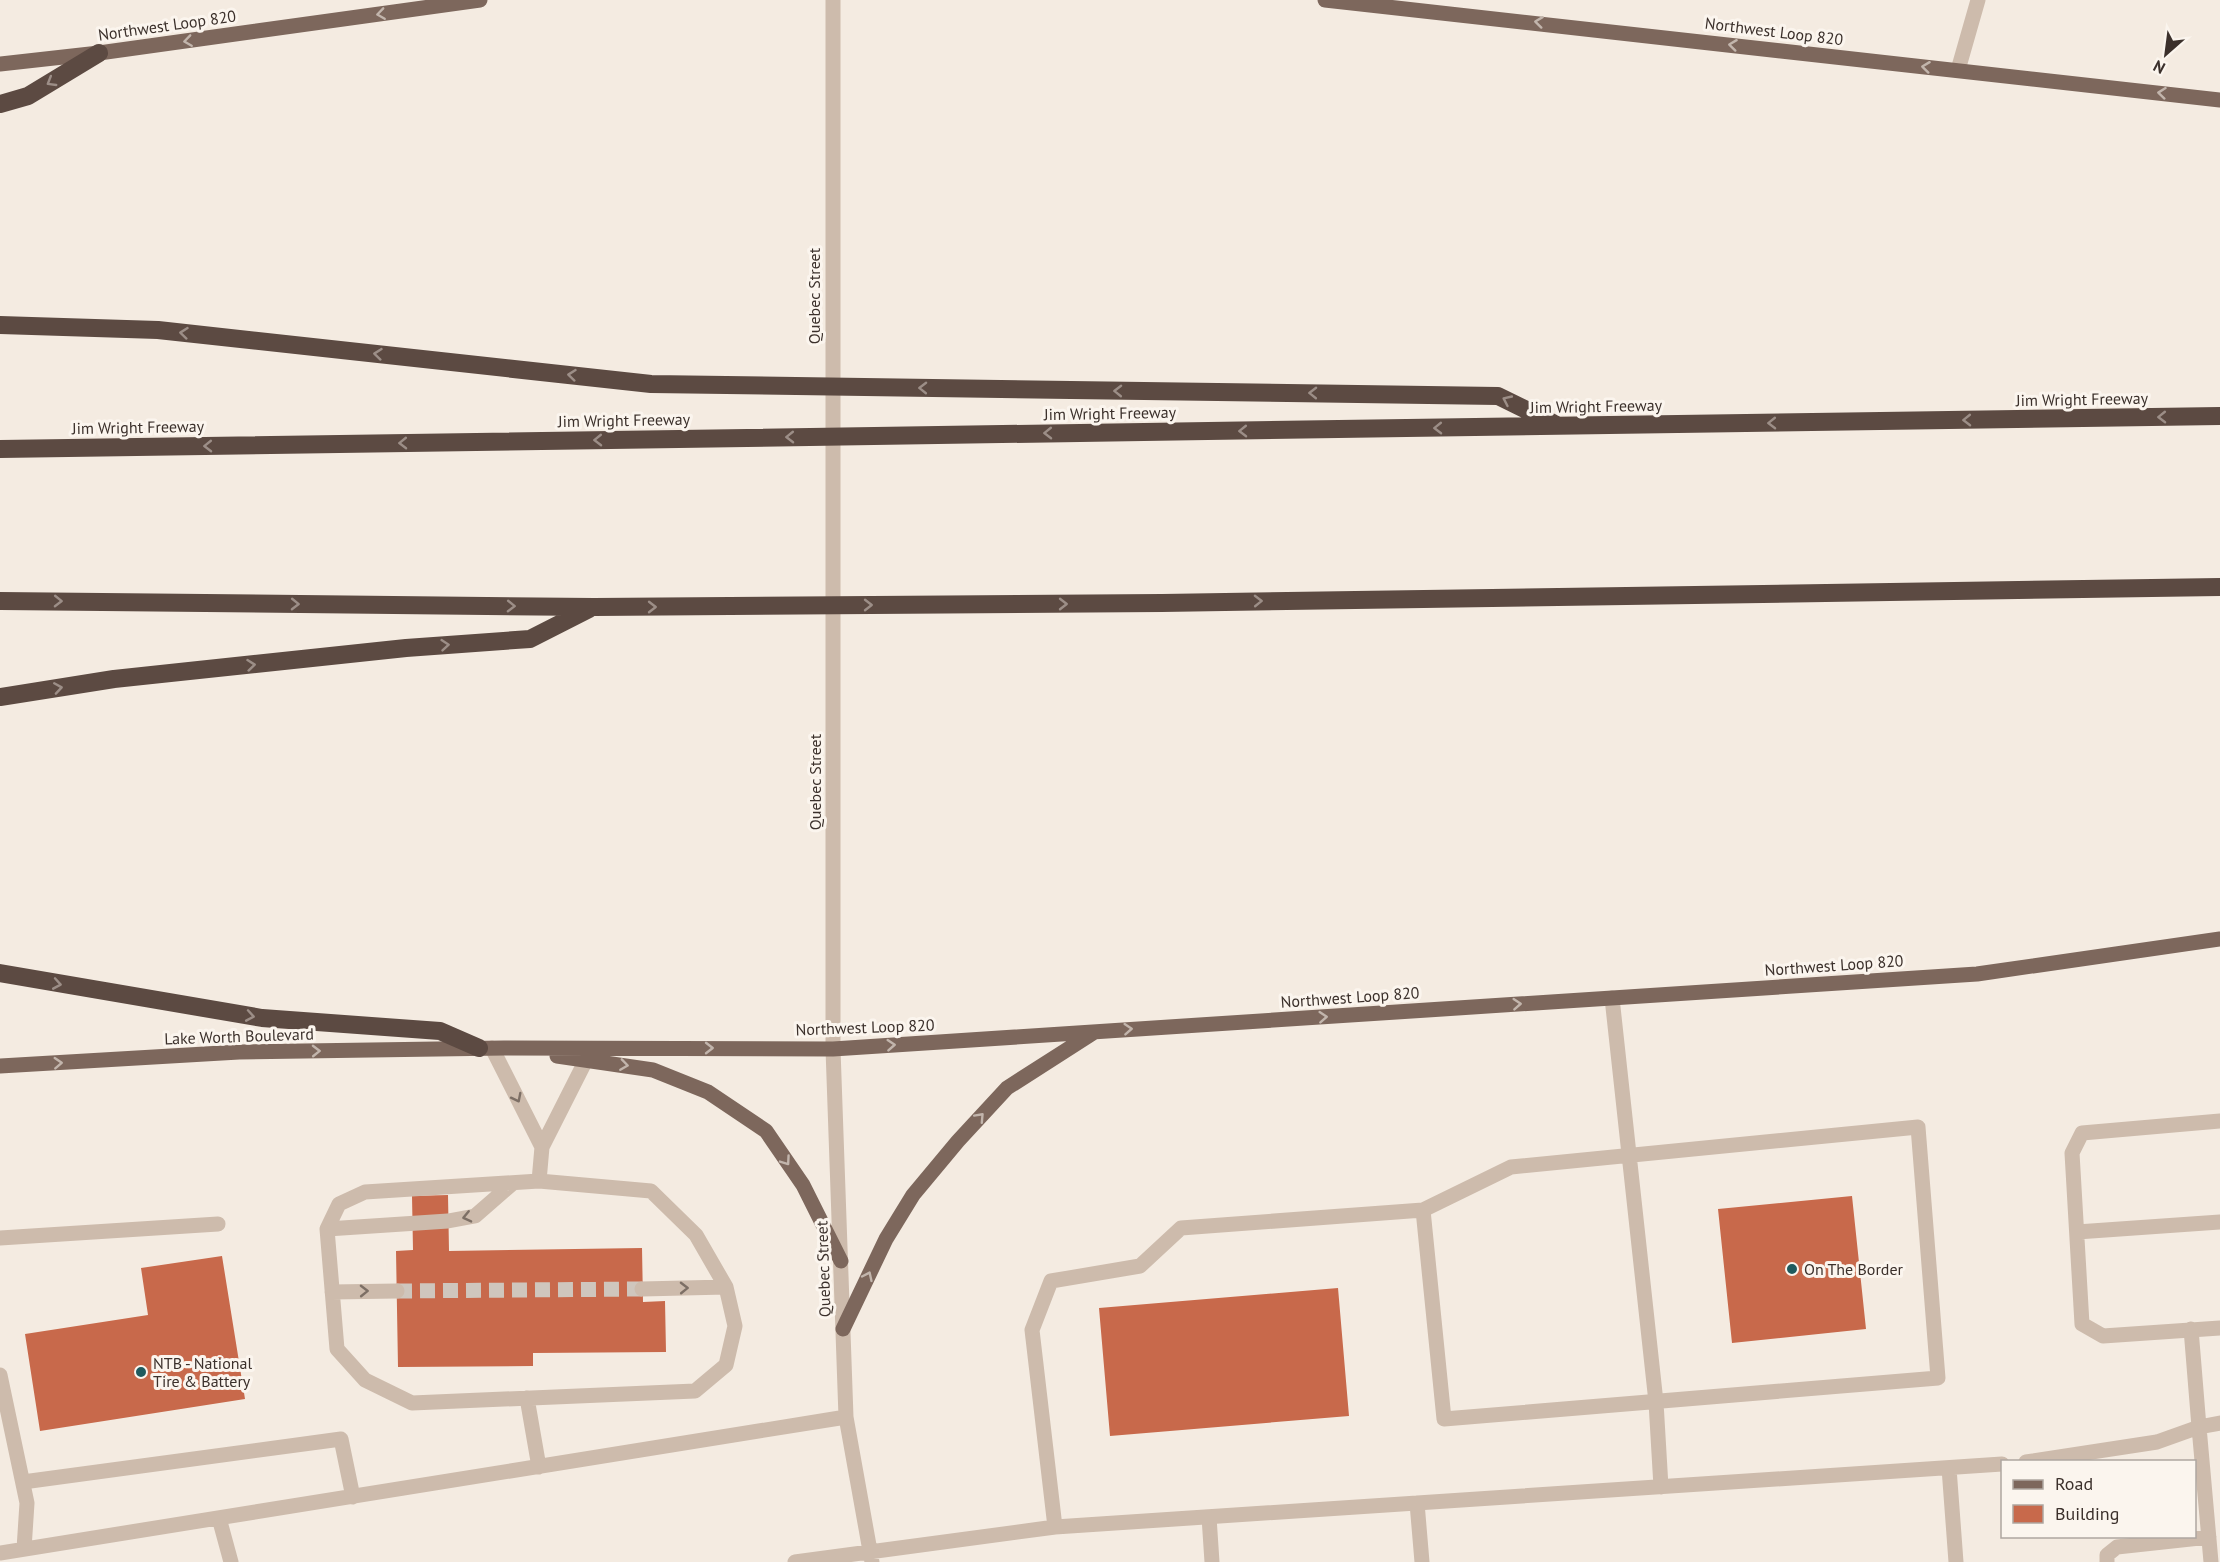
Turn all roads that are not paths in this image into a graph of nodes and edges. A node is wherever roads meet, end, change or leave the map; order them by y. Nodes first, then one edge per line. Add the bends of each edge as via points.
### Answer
1 (476, 0) edge
2 (480, 0) edge
3 (833, 0) edge
4 (1325, 0) edge
5 (1978, 0) edge
6 (1363, 2) edge
7 (99, 53) junction
8 (0, 63) edge
9 (1958, 70) junction
10 (2220, 100) edge
11 (0, 104) edge
12 (0, 325) edge
13 (2220, 416) edge
14 (1559, 426) junction
15 (0, 449) edge
16 (2220, 587) edge
17 (0, 601) edge
18 (594, 607) junction
19 (0, 697) edge
20 (2220, 939) edge
21 (0, 973) edge
22 (1612, 998) junction
23 (1095, 1031) junction
24 (491, 1048) junction
25 (833, 1049) junction
26 (586, 1060) junction
27 (0, 1066) edge
28 (2220, 1121) edge
29 (542, 1147) junction
30 (1629, 1155) junction
31 (539, 1181) junction
32 (513, 1183) junction
33 (1423, 1210) junction
34 (2220, 1222) edge
35 (218, 1224) dead end
36 (327, 1229) junction
37 (2077, 1232) junction
38 (0, 1239) edge
39 (841, 1261) junction
40 (726, 1287) junction
41 (642, 1288) tunnel mouth
42 (397, 1291) tunnel mouth
43 (332, 1292) junction
44 (2220, 1328) edge
45 (843, 1329) junction
46 (2191, 1329) junction
47 (0, 1375) edge
48 (526, 1398) junction
49 (1656, 1402) junction
50 (846, 1417) junction
51 (2220, 1424) edge
52 (2199, 1427) junction
53 (2033, 1460) edge
54 (2001, 1464) edge
55 (539, 1467) junction
56 (1949, 1468) junction
57 (23, 1482) junction
58 (1661, 1487) junction
59 (353, 1497) junction
60 (1417, 1503) junction
61 (1209, 1517) junction
62 (219, 1518) junction
63 (1055, 1527) junction
64 (2209, 1537) junction
65 (24, 1549) junction
66 (0, 1554) edge
67 (870, 1556) edge
68 (231, 1562) edge
69 (795, 1562) edge
70 (1212, 1562) edge
71 (1422, 1562) edge
72 (1956, 1562) edge
73 (2108, 1562) edge
74 (2211, 1562) edge

1 - 2 main road, Northwest Loop 820
1 -> 7 main road, Northwest Loop 820
3 - 25 street, Quebec Street
4 - 6 main road, Northwest Loop 820
5 - 9 street
9 -> 6 main road, Northwest Loop 820
7 - 8 main road, Northwest Loop 820
7 -> 11 highway via 28,96
10 -> 9 main road, Northwest Loop 820
14 -> 12 highway via 1498,396 651,384 158,330
13 -> 14 highway, Jim Wright Freeway
14 -> 15 highway, Jim Wright Freeway
18 -> 16 highway
17 -> 18 highway
19 -> 18 highway via 114,679 530,639
20 - 22 main road, Northwest Loop 820 via 1977,974
21 -> 24 highway via 262,1018 440,1031
23 -> 22 main road, Northwest Loop 820
22 - 30 street
25 -> 23 main road, Northwest Loop 820
45 -> 23 main road via 886,1239 914,1195 958,1141 1007,1088
24 -> 25 main road, Northwest Loop 820
24 - 26 main road
27 -> 24 main road, Lake Worth Boulevard via 239,1052
24 -> 29 street
25 - 39 street, Quebec Street
26 - 29 street
26 -> 39 main road via 653,1070 708,1092 766,1131 803,1185
28 - 37 street via 2082,1133 2072,1153
29 - 31 street
30 - 33 street via 1511,1167
30 - 49 street
30 - 49 street via 1918,1127 1938,1378
31 - 32 street
31 - 40 street via 651,1191 696,1235
32 -> 36 street via 475,1216
32 - 36 street via 365,1192 339,1204
33 - 49 street via 1444,1419
33 - 63 street via 1181,1228 1140,1266 1051,1281 1032,1330
34 - 37 street
35 - 38 street
36 - 43 street
37 - 46 street via 2082,1324 2103,1336
39 - 45 street, Quebec Street
41 -> 40 street
40 - 48 street via 735,1326 726,1365 695,1391
43 -> 42 street
43 - 48 street via 337,1349 365,1380 412,1403
44 - 46 street
45 - 50 street, Quebec Street
46 - 52 street
47 - 57 street
48 - 55 street
49 - 58 street
50 - 55 street
50 - 67 street, Quebec Street
51 - 52 street
52 - 53 street via 2157,1442
52 - 64 street
54 - 56 street
55 - 59 street
56 - 58 street
56 - 72 street
57 - 59 street via 341,1439
57 - 65 street via 27,1503
58 - 60 street
59 - 62 street
60 - 61 street
60 - 71 street
61 - 63 street
61 - 70 street
62 - 65 street
62 - 68 street
63 - 67 street
64 - 73 street via 2117,1547 2107,1555
64 - 74 street
65 - 66 street
67 - 69 street

